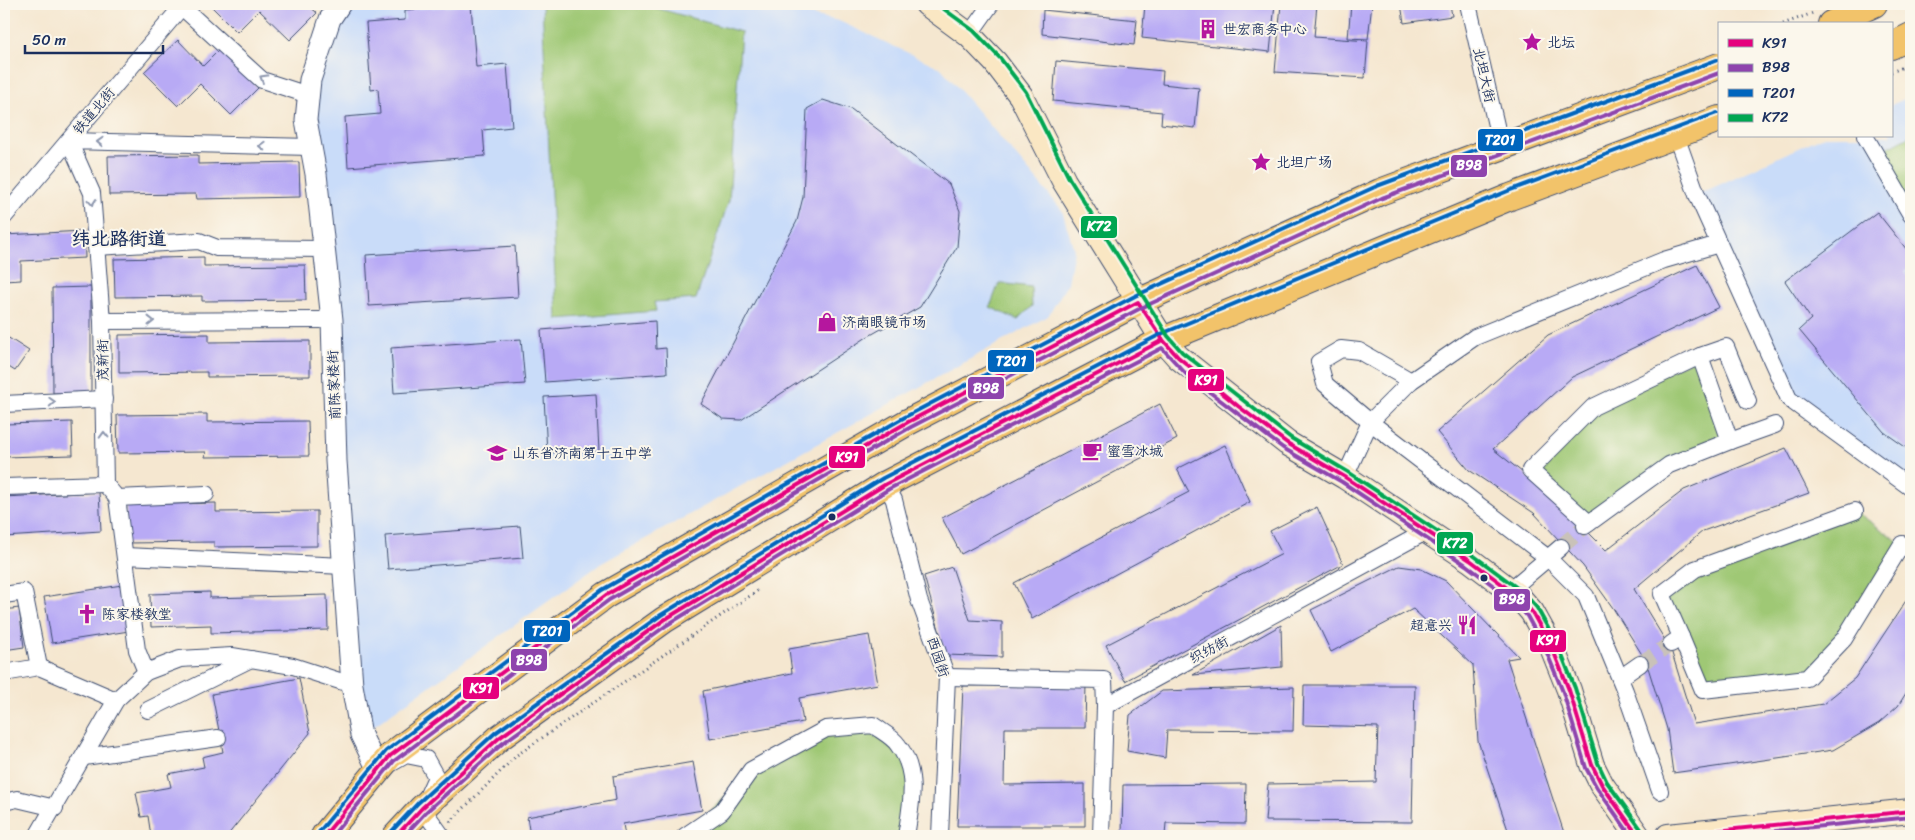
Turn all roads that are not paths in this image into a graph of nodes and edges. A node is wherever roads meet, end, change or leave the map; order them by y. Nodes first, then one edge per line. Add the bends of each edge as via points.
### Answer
1 (340, 4) edge
2 (927, 4) edge
3 (991, 4) edge
4 (1468, 4) edge
5 (1874, 4) edge
6 (183, 5) edge
7 (1835, 22) edge
8 (969, 35) junction
9 (1911, 36) edge
10 (1892, 46) edge
11 (1718, 66) edge
12 (308, 95) junction
13 (1718, 119) edge
14 (1676, 136) junction
15 (1866, 138) edge
16 (69, 141) junction
17 (311, 147) junction
18 (1501, 147) junction
19 (1911, 216) edge
20 (4, 217) edge
21 (1720, 244) junction
22 (96, 247) junction
23 (324, 249) junction
24 (1138, 302) junction
25 (332, 320) junction
26 (102, 321) junction
27 (1163, 340) junction
28 (1700, 356) junction
29 (1410, 381) junction
30 (104, 399) junction
31 (1748, 401) dead end
32 (4, 404) edge
33 (1370, 422) junction
34 (1775, 425) dead end
35 (1730, 441) junction
36 (1346, 477) junction
37 (105, 484) junction
38 (886, 484) junction
39 (4, 487) edge
40 (1911, 488) edge
41 (206, 494) dead end
42 (117, 498) junction
43 (1855, 511) dead end
44 (1427, 531) junction
45 (1902, 544) dead end
46 (1561, 547) tunnel mouth
47 (125, 556) junction
48 (1548, 558) junction
49 (344, 566) junction
50 (1510, 590) junction
51 (4, 595) edge
52 (251, 659) junction
53 (1640, 664) tunnel mouth
54 (39, 667) junction
55 (146, 672) junction
56 (4, 673) edge
57 (947, 677) junction
58 (1620, 678) junction
59 (352, 685) junction
60 (116, 700) junction
61 (1105, 706) junction
62 (148, 710) dead end
63 (218, 738) dead end
64 (84, 757) junction
65 (378, 770) junction
66 (1660, 791) dead end
67 (4, 802) edge
68 (55, 808) junction
69 (422, 808) junction
70 (1911, 811) edge
71 (440, 834) edge
72 (34, 835) edge
73 (324, 836) edge
74 (396, 836) edge
75 (685, 836) edge
76 (906, 836) edge
77 (940, 836) edge
78 (1102, 836) edge
79 (1638, 836) edge
80 (1668, 836) edge

1 - 12 street, 前陈家楼街 via 330,19
2 - 8 main road
3 - 8 street
4 - 18 street, 北坦大街
5 - 7 main road
12 -> 6 street via 262,80
6 - 16 street, 铁道北街
8 - 24 main road via 1021,96 1064,181
9 - 10 main road
11 - 18 main road
12 - 17 street, 前陈家楼街 via 306,120
13 - 14 main road
14 - 21 street via 1697,195
14 - 27 main road via 1510,197
15 - 19 street
17 -> 16 street
16 - 20 street, 铁道北街
16 -> 22 street, 茂新街 via 92,192
17 - 23 street, 前陈家楼街
18 - 24 main road via 1380,192
21 - 29 street via 1664,260 1474,337
21 - 40 street via 1789,399
22 - 23 street via 198,241 217,248
22 - 26 street, 茂新街
23 - 25 street, 前陈家楼街
24 - 27 main road
24 - 65 main road via 908,422 606,595 390,756
26 -> 25 street
25 - 49 street, 前陈家楼街 via 336,461
26 - 30 street, 茂新街
27 - 36 main road via 1190,369 1287,443
27 - 38 main road
28 - 31 street via 1726,347
28 - 35 street
28 - 35 street via 1592,407 1530,470 1587,524 1669,464
29 - 33 street
29 - 33 street via 1359,351 1341,350 1319,362 1325,384
32 -> 30 street
37 -> 30 street, 茂新街
33 - 36 street
33 - 48 street
34 - 35 street
36 - 44 main road
37 - 39 street
37 - 42 street
38 - 57 street, 西园街 via 894,500 919,600
38 - 69 main road via 664,620 499,738
41 - 42 street
42 - 47 street
43 - 45 street via 1695,569 1662,594 1676,641 1703,690 1806,678 1844,639
44 - 50 main road
44 - 61 street, 织纺街
46 - 48 street
47 - 49 street
47 - 55 street via 137,650
48 - 50 street
48 - 58 street via 1586,596
49 - 59 street, 前陈家楼街
50 - 79 main road via 1532,612 1553,650 1592,765
51 - 54 street via 24,592
52 - 55 street via 232,656 180,660
52 - 59 street via 293,666
52 - 62 street
53 - 58 street
54 - 56 street
54 - 60 street
55 - 60 street
57 - 61 street via 1104,680
57 - 77 street, 西园街
58 - 66 street
59 - 65 street, 前陈家楼街 via 361,735
60 - 64 street
61 - 78 street
63 - 64 street
64 - 68 street
65 - 69 street via 406,755 426,759 436,778
65 - 73 main road
67 - 68 street via 16,799
68 - 72 street
69 - 71 street
69 - 74 main road
70 - 80 main road
75 - 76 street via 722,811 751,770 826,729 873,725 897,743 909,763 913,800

